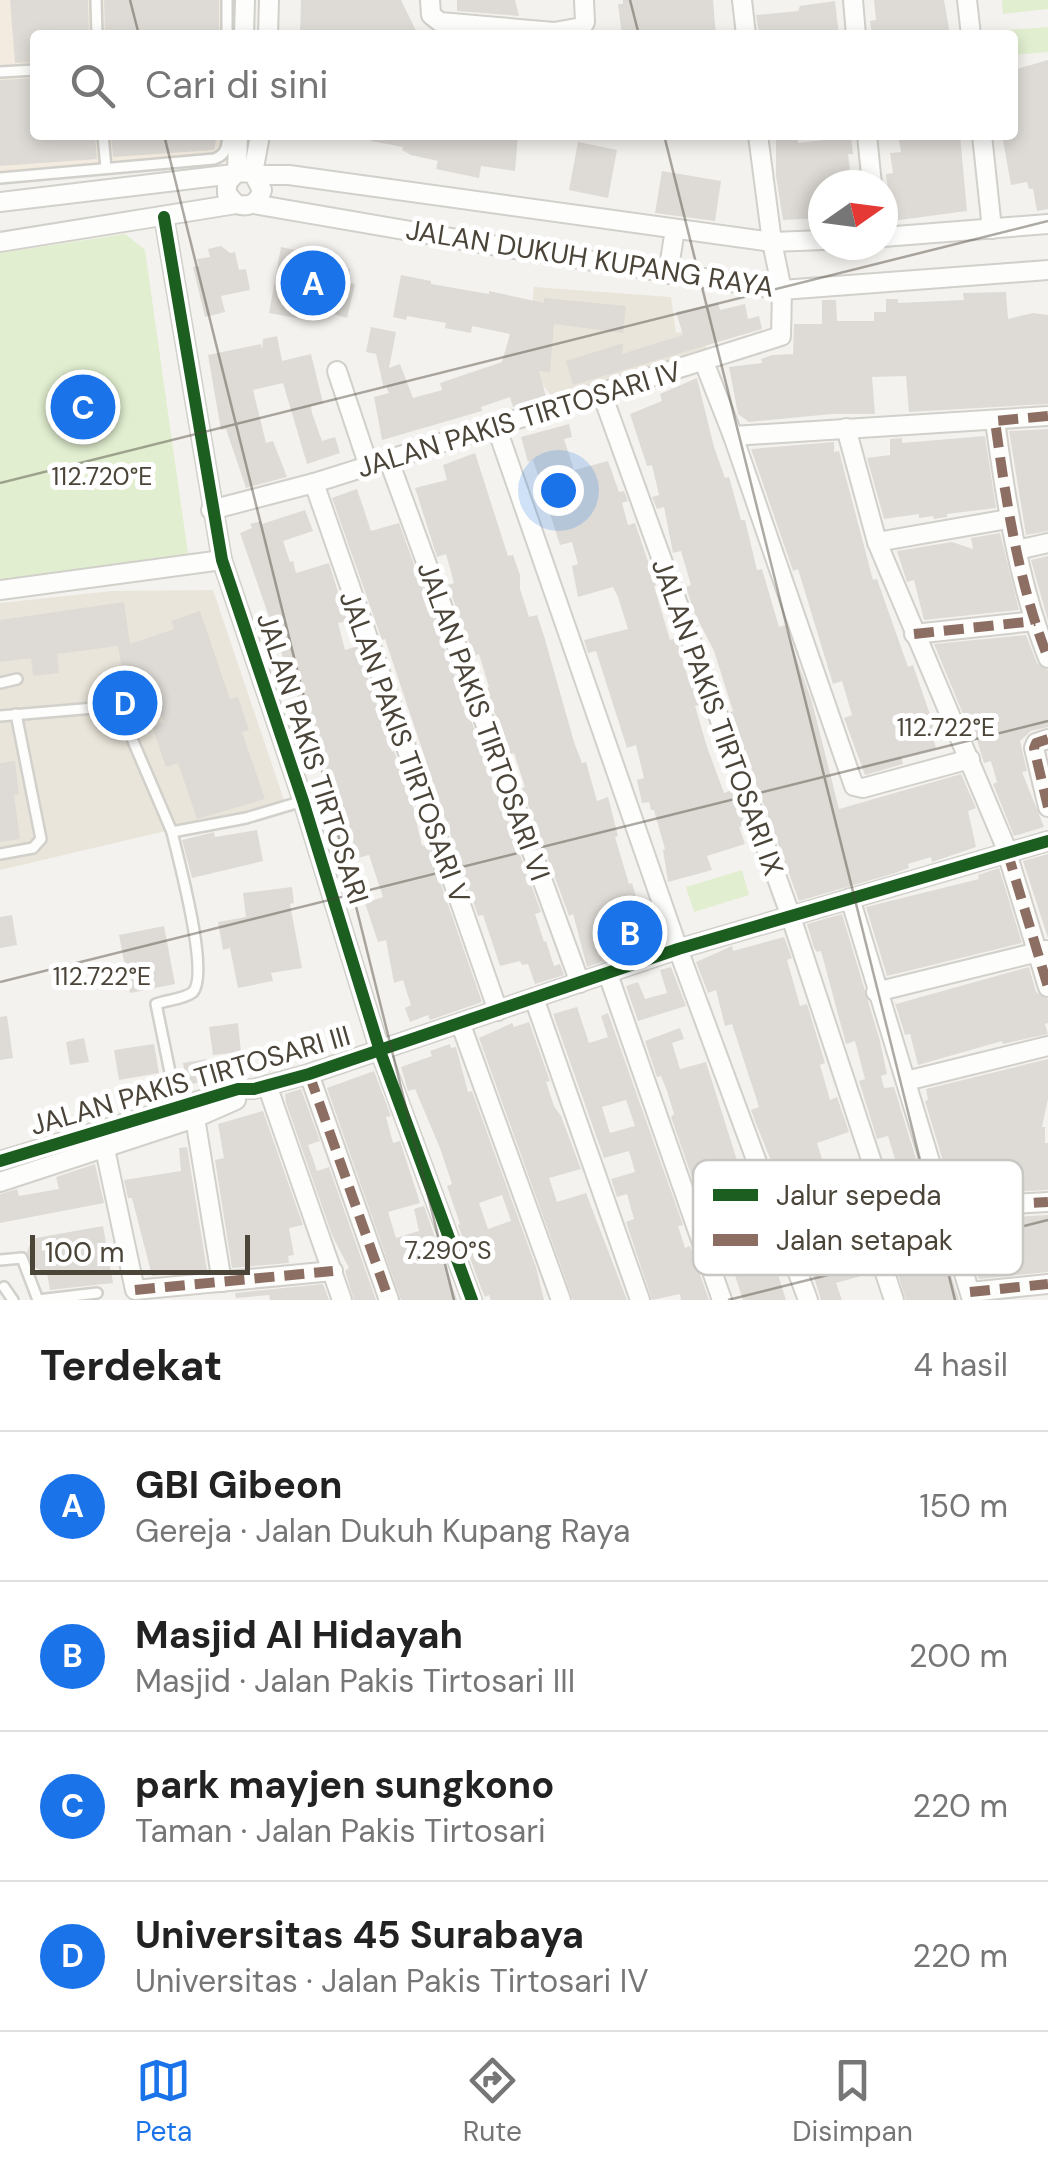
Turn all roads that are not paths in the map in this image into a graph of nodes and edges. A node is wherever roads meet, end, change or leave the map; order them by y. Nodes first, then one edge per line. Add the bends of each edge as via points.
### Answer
1 (96, 0) edge
2 (227, 0) edge
3 (245, 0) edge
4 (270, 0) edge
5 (430, 0) edge
6 (742, 0) edge
7 (853, 0) edge
8 (967, 0) edge
9 (584, 6) edge
10 (98, 30) edge
11 (227, 30) edge
12 (244, 30) edge
13 (268, 30) edge
14 (556, 30) edge
15 (577, 30) edge
16 (745, 30) edge
17 (856, 30) edge
18 (970, 30) edge
19 (30, 70) edge
20 (0, 72) edge
21 (104, 140) edge
22 (227, 140) edge
23 (239, 140) edge
24 (258, 140) edge
25 (759, 140) edge
26 (868, 140) edge
27 (983, 140) edge
28 (106, 168) junction
29 (870, 170) edge
30 (245, 174) junction
31 (0, 178) edge
32 (383, 189) junction
33 (50, 196) junction
34 (0, 202) edge
35 (245, 204) junction
36 (164, 217) junction
37 (379, 224) junction
38 (1048, 224) edge
39 (992, 228) junction
40 (674, 230) junction
41 (56, 232) junction
42 (898, 236) edge
43 (808, 241) edge
44 (0, 242) edge
45 (772, 242) junction
46 (1048, 270) edge
47 (668, 274) junction
48 (782, 290) junction
49 (704, 362) junction
50 (336, 371) dead end
51 (602, 394) junction
52 (1048, 416) edge
53 (995, 421) junction
54 (495, 424) junction
55 (846, 428) junction
56 (733, 436) junction
57 (388, 458) junction
58 (368, 464) junction
59 (314, 483) junction
60 (212, 510) junction
61 (1008, 519) junction
62 (876, 542) junction
63 (1048, 543) edge
64 (1017, 550) junction
65 (222, 560) junction
66 (0, 590) edge
67 (1035, 622) junction
68 (914, 634) junction
69 (1048, 658) edge
70 (16, 679) dead end
71 (0, 683) edge
72 (16, 714) junction
73 (0, 716) edge
74 (1048, 739) edge
75 (970, 760) junction
76 (303, 801) junction
77 (1048, 808) edge
78 (172, 832) junction
79 (1048, 841) edge
80 (1007, 851) junction
81 (0, 854) edge
82 (850, 898) junction
83 (790, 914) junction
84 (678, 949) junction
85 (1043, 951) edge
86 (608, 974) junction
87 (580, 983) junction
88 (1048, 987) edge
89 (876, 992) junction
90 (534, 998) junction
91 (498, 1011) junction
92 (461, 1025) junction
93 (1048, 1046) edge
94 (380, 1051) junction
95 (309, 1074) junction
96 (906, 1080) junction
97 (260, 1087) junction
98 (178, 1108) junction
99 (194, 1118) junction
100 (105, 1149) junction
101 (757, 1160) edge
102 (871, 1160) edge
103 (930, 1160) edge
104 (0, 1161) edge
105 (0, 1182) edge
106 (693, 1217) edge
107 (0, 1260) edge
108 (333, 1271) junction
109 (713, 1275) edge
110 (799, 1275) edge
111 (886, 1275) edge
112 (222, 1282) junction
113 (1048, 1284) edge
114 (4, 1287) dead end
115 (98, 1293) dead end
116 (971, 1296) edge
117 (130, 1297) edge
118 (13, 1300) edge
119 (342, 1300) edge
120 (389, 1300) edge
121 (472, 1300) edge
122 (561, 1300) edge
123 (640, 1300) edge
124 (722, 1300) edge
125 (808, 1300) edge
126 (894, 1300) edge

1 - 10 lane
2 - 11 lane
3 - 12 street
4 - 13 street
5 - 14 street via 434,19
6 - 16 street
7 - 17 street
8 - 18 street
9 - 15 street via 585,22
19 - 20 lane
21 - 28 lane
22 - 28 lane via 214,159
23 - 30 street
24 - 30 street
25 - 45 street
26 - 29 street
27 - 39 street
28 - 31 lane
30 - 32 street, JALAN DUKUH KUPANG RAYA
30 - 33 street, JALAN DUKUH KUPANG RAYA
30 - 35 street via 262,190
30 - 35 street via 226,189
32 - 37 street
32 - 40 street, JALAN DUKUH KUPANG RAYA
33 - 34 street, JALAN DUKUH KUPANG RAYA
33 - 41 street
35 - 36 street, JALAN DUKUH KUPANG RAYA
35 - 37 street, JALAN DUKUH KUPANG RAYA
36 - 41 street, JALAN DUKUH KUPANG RAYA
36 - 60 street, JALAN PAKIS TIRTOSARI
37 - 47 street, JALAN DUKUH KUPANG RAYA
38 - 39 street
39 - 42 street
40 - 45 street, JALAN DUKUH KUPANG RAYA
40 - 47 street
41 - 44 street, JALAN DUKUH KUPANG RAYA
43 - 45 street, JALAN DUKUH KUPANG RAYA
45 - 48 street
46 - 48 street, JALAN DUKUH KUPANG RAYA
47 - 48 street, JALAN DUKUH KUPANG RAYA
48 - 49 street, JALAN PAKIS TIRTOSARI IV via 780,336
49 - 51 street, JALAN PAKIS TIRTOSARI IV
49 - 56 street
50 - 58 street
51 - 54 street, JALAN PAKIS TIRTOSARI IV
51 - 83 street, JALAN PAKIS TIRTOSARI IX
52 - 53 street
53 - 55 street
53 - 61 street
54 - 57 street, JALAN PAKIS TIRTOSARI IV
54 - 84 street
55 - 56 street
55 - 62 street
56 - 75 street via 854,786
57 - 58 street, JALAN PAKIS TIRTOSARI IV
57 - 87 street, JALAN PAKIS TIRTOSARI VI
58 - 59 street, JALAN PAKIS TIRTOSARI IV
59 - 60 street, JALAN PAKIS TIRTOSARI IV
59 - 91 street, JALAN PAKIS TIRTOSARI V
60 - 65 street, JALAN PAKIS TIRTOSARI
61 - 62 street
61 - 64 street
62 - 68 street
63 - 64 street
64 - 67 street
65 - 66 street
65 - 76 street, JALAN PAKIS TIRTOSARI
67 - 68 street
67 - 69 street
68 - 75 street
70 - 71 lane
72 - 73 lane
72 - 78 lane via 118,706
72 - 81 lane via 41,839 33,848
74 - 77 street via 1034,748
75 - 80 street
76 - 78 lane
76 - 94 street, JALAN PAKIS TIRTOSARI
78 - 98 lane via 198,976 194,991 156,1004
79 - 80 street, JALAN PAKIS TIRTOSARI III
80 - 82 street, JALAN PAKIS TIRTOSARI III
80 - 85 street
82 - 83 street, JALAN PAKIS TIRTOSARI III
82 - 89 street
83 - 84 street, JALAN PAKIS TIRTOSARI III
83 - 102 street, JALAN PAKIS TIRTOSARI IX
84 - 86 street, JALAN PAKIS TIRTOSARI III
84 - 101 street
85 - 88 street
85 - 89 street
86 - 87 street, JALAN PAKIS TIRTOSARI III
86 - 106 street
87 - 90 street, JALAN PAKIS TIRTOSARI III
89 - 96 street
90 - 91 street, JALAN PAKIS TIRTOSARI III
90 - 123 street
91 - 92 street, JALAN PAKIS TIRTOSARI III
92 - 94 street, JALAN PAKIS TIRTOSARI III
92 - 122 street
93 - 96 street
94 - 95 street, JALAN PAKIS TIRTOSARI III
94 - 121 street, JALAN PAKIS TIRTOSARI
95 - 97 street, JALAN PAKIS TIRTOSARI III
95 - 120 street
96 - 103 street
97 - 98 street, JALAN PAKIS TIRTOSARI III
97 - 99 street, JALAN PAKIS TIRTOSARI III
97 - 108 street
98 - 104 street, JALAN PAKIS TIRTOSARI III
99 - 100 street, JALAN PAKIS TIRTOSARI III
99 - 112 street
100 - 105 street, JALAN PAKIS TIRTOSARI III
100 - 117 street
107 - 115 lane via 22,1258 38,1300
108 - 112 street
108 - 119 street
109 - 124 street
110 - 125 street
111 - 126 street
112 - 117 street
113 - 116 street
114 - 118 lane

